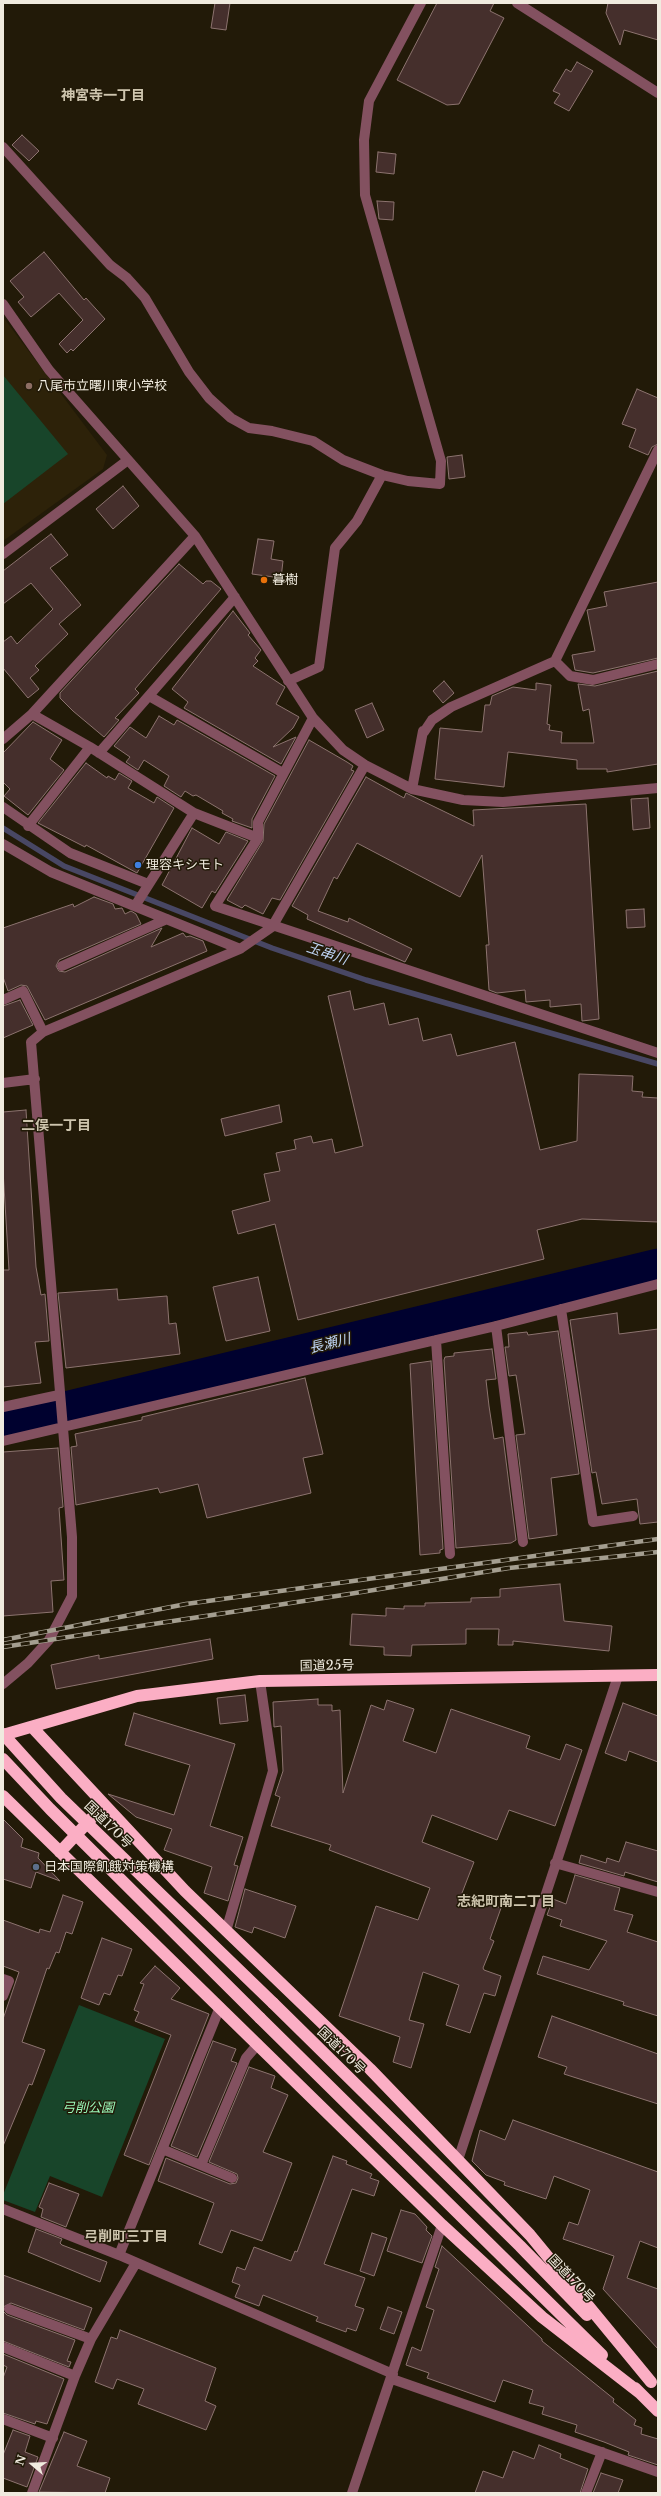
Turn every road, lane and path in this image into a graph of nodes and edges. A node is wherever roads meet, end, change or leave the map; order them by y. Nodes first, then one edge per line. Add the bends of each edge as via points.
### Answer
1 (421, 3) edge
2 (517, 3) edge
3 (658, 93) edge
4 (3, 148) edge
5 (3, 304) edge
6 (658, 450) edge
7 (128, 460) junction
8 (382, 475) junction
9 (195, 536) junction
10 (3, 554) edge
11 (235, 597) junction
12 (555, 662) junction
13 (658, 664) edge
14 (288, 681) junction
15 (149, 696) junction
16 (32, 714) junction
17 (313, 718) junction
18 (3, 739) edge
19 (94, 750) junction
20 (364, 765) junction
21 (282, 773) junction
22 (658, 788) edge
23 (412, 789) junction
24 (3, 807) edge
25 (194, 813) junction
26 (28, 826) junction
27 (258, 838) junction
28 (3, 844) edge
29 (148, 884) junction
30 (135, 906) junction
31 (167, 919) junction
32 (272, 926) junction
33 (240, 949) junction
34 (62, 966) dead end
35 (3, 1000) edge
36 (43, 1032) junction
37 (658, 1053) edge
38 (35, 1079) junction
39 (3, 1084) edge
40 (658, 1284) edge
41 (561, 1309) junction
42 (496, 1326) junction
43 (436, 1340) junction
44 (59, 1395) junction
45 (3, 1407) edge
46 (62, 1428) junction
47 (3, 1441) edge
48 (633, 1516) dead end
49 (523, 1542) dead end
50 (450, 1554) dead end
51 (658, 1675) edge
52 (618, 1676) junction
53 (260, 1681) junction
54 (3, 1684) edge
55 (32, 1727) junction
56 (3, 1734) edge
57 (3, 1759) edge
58 (3, 1796) edge
59 (104, 1805) junction
60 (60, 1852) junction
61 (555, 1863) junction
62 (658, 1892) edge
63 (226, 1931) junction
64 (3, 1979) edge
65 (3, 1996) edge
66 (220, 2007) junction
67 (258, 2044) junction
68 (162, 2149) junction
69 (458, 2160) junction
70 (201, 2165) junction
71 (232, 2178) dead end
72 (3, 2209) edge
73 (442, 2225) junction
74 (119, 2255) junction
75 (136, 2263) junction
76 (10, 2309) dead end
77 (91, 2339) junction
78 (3, 2347) edge
79 (75, 2376) junction
80 (392, 2376) junction
81 (654, 2385) edge
82 (640, 2393) junction
83 (658, 2411) edge
84 (3, 2419) edge
85 (53, 2438) junction
86 (602, 2452) junction
87 (658, 2472) edge
88 (32, 2493) edge
89 (352, 2493) edge
90 (586, 2493) edge

1 - 8 street via 369,101 364,140 365,195 441,461 440,484
2 - 3 street
4 - 8 street via 110,265 127,278 145,298 189,372 209,398 231,418 249,428 313,441 343,460
5 - 7 street via 49,370
6 - 12 street
7 - 9 street
7 - 10 street
8 - 14 street via 357,521 335,548 319,667
9 - 11 street
9 - 16 street
11 - 14 street
11 - 15 street
12 - 13 street via 570,676 593,680
12 - 23 street via 451,707 432,720 424,732
14 - 17 street
15 - 19 street
15 - 21 street
16 - 18 street
16 - 19 street
17 - 20 street via 343,750
17 - 21 street
19 - 25 street
19 - 26 street
20 - 23 street
20 - 32 street
21 - 27 street via 258,822
22 - 23 street via 503,802 463,800
24 - 26 street
25 - 27 street
25 - 29 street
26 - 29 street via 70,853
27 - 32 street via 215,906
28 - 30 street via 51,872
29 - 30 street
30 - 31 street
31 - 33 street
31 - 34 street
32 - 33 street
32 - 37 street
33 - 36 street
35 - 36 street via 23,991
36 - 38 street via 31,1042
38 - 39 street
38 - 44 street
40 - 41 street
41 - 42 street
41 - 48 street via 593,1522
42 - 43 street
42 - 49 street
43 - 46 street
43 - 50 street
44 - 45 street
44 - 46 street
46 - 47 street
46 - 54 street via 72,1538 72,1596 49,1640 28,1663
51 - 52 highway, 国道25号
52 - 53 highway, 国道25号
52 - 61 street
53 - 55 highway, 国道25号 via 137,1696
53 - 63 street via 273,1771
55 - 56 highway, 国道25号
55 - 59 highway
56 - 81 highway, 国道170号, bridge via 61,1798 520,2246
57 - 82 highway, bridge via 50,1809
58 - 60 highway
59 - 60 highway
59 - 63 highway via 184,1891
60 - 66 highway
61 - 62 street
61 - 69 street
63 - 69 highway via 370,2069
64 - 65 street via 9,1981
66 - 67 highway
66 - 68 street
67 - 70 street via 246,2058
67 - 73 highway
68 - 70 street
68 - 74 street
69 - 81 highway via 530,2235
70 - 71 street
72 - 74 street
73 - 80 street
73 - 82 highway via 542,2317
74 - 75 street
75 - 77 street
75 - 80 street
76 - 77 street
77 - 79 street
78 - 79 street
79 - 85 street
80 - 86 street
80 - 89 street
82 - 83 highway
84 - 85 street
85 - 88 street
86 - 87 street
86 - 90 street

